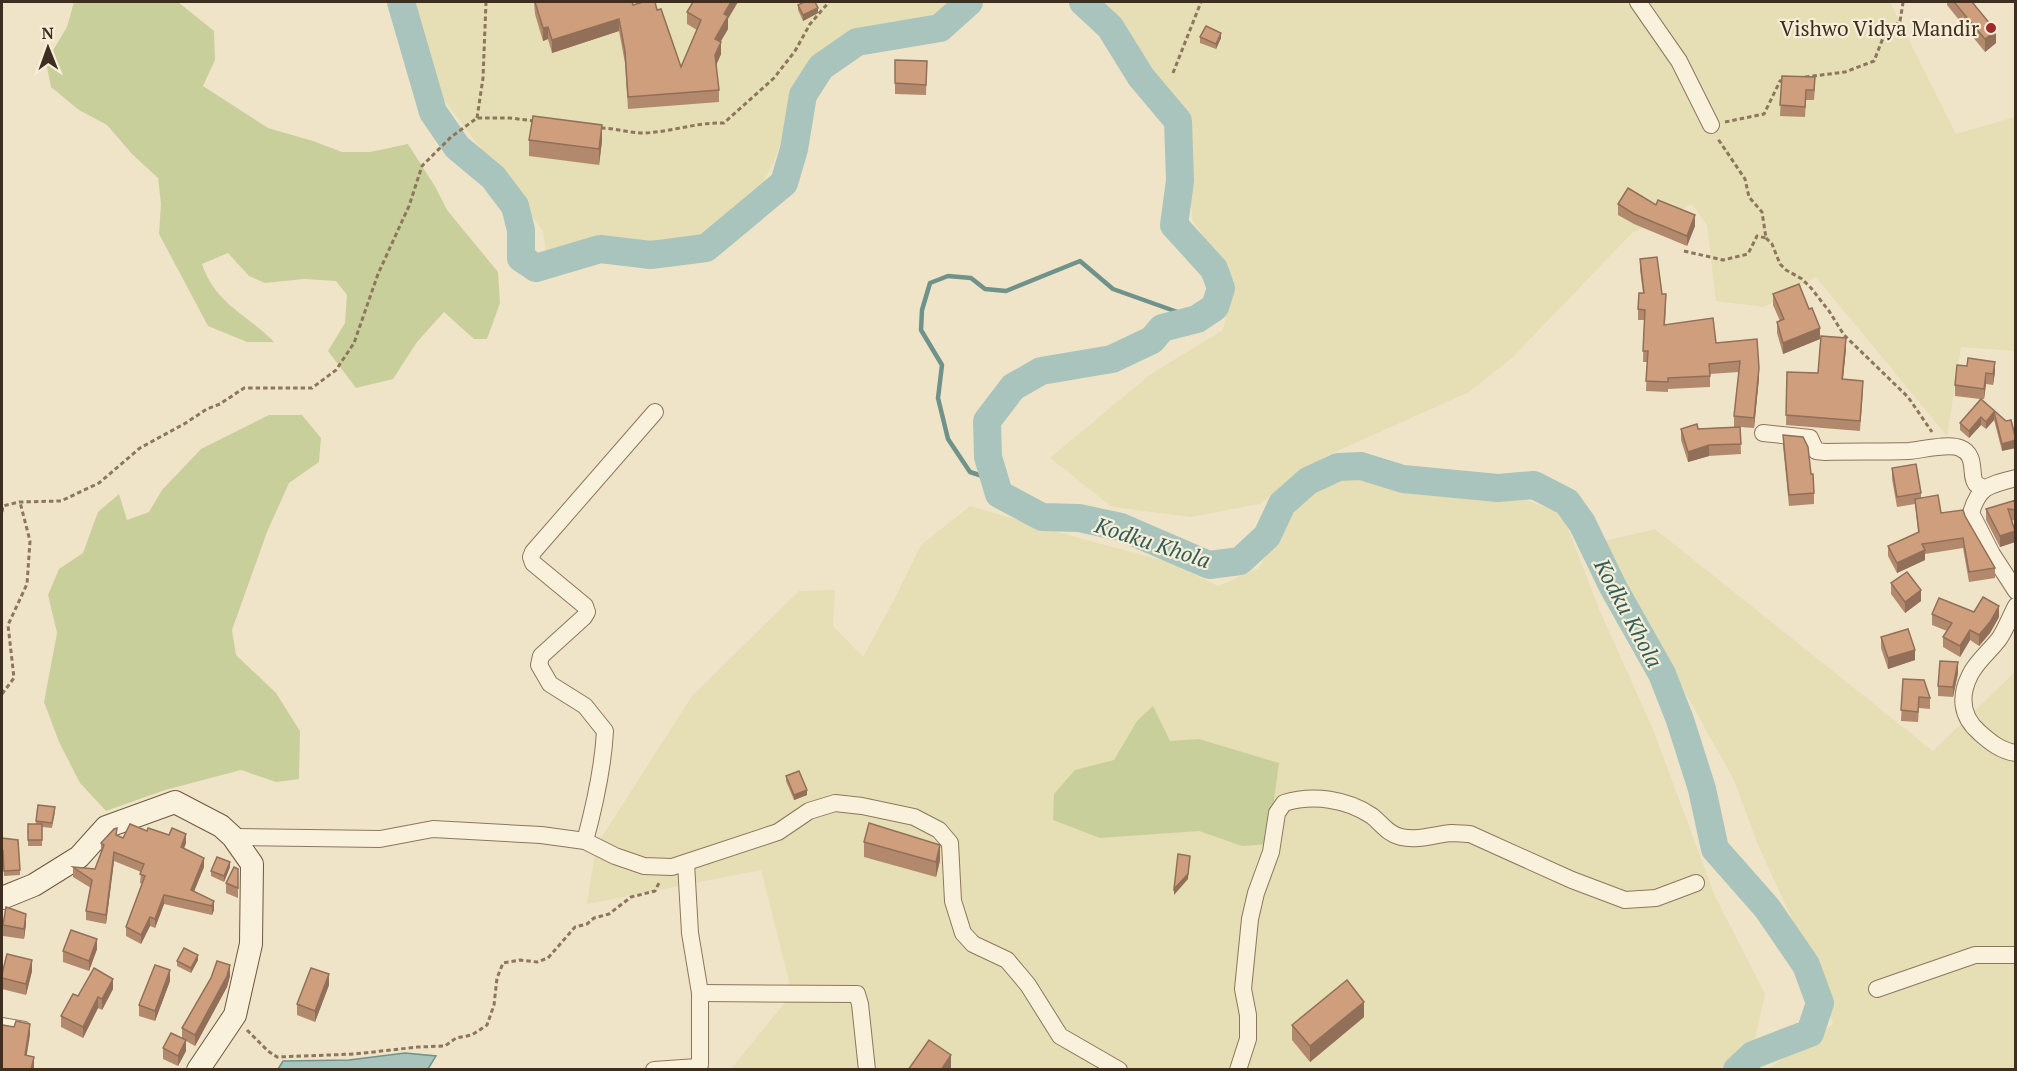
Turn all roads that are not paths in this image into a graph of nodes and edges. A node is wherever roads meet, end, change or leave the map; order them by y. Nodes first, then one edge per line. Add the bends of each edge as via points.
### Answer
1 (1638, 2) edge
2 (1711, 124) road end
3 (655, 412) dead end
4 (1763, 432) dead end
5 (2016, 478) edge
6 (1984, 489) junction
7 (2016, 591) edge
8 (2016, 606) edge
9 (2016, 753) edge
10 (233, 837) junction
11 (585, 841) junction
12 (679, 865) junction
13 (1696, 883) dead end
14 (2, 898) edge
15 (2016, 955) edge
16 (1877, 989) dead end
17 (700, 993) junction
18 (2, 1022) edge
19 (29, 1026) edge
20 (198, 1070) edge
21 (654, 1070) edge
22 (867, 1070) edge
23 (1119, 1070) edge
24 (1238, 1070) edge

1 - 2 street via 1679,61
3 - 11 street via 531,556 533,564 585,606 587,612 541,656 539,665 550,684 585,706 605,731 604,758
4 - 6 street via 1810,438 1816,451 1961,448 1974,465 1977,485
5 - 6 street
6 - 7 street via 1976,495 1971,513
8 - 9 street via 2000,637 1970,674 1964,708 1970,724 1993,745
10 - 11 street via 380,839 432,829
10 - 14 street via 221,826 175,802 106,827 79,857 34,885
10 - 20 street via 252,864 251,944 235,1015
11 - 12 street via 644,866
12 - 17 street
12 - 23 street via 778,832 809,811 835,803 914,817 939,830 950,843 953,902 963,933 973,945 1007,960 1060,1036
13 - 24 street via 1656,898 1625,900 1470,834 1402,838 1341,801 1284,803 1277,813 1271,852 1250,919 1243,989 1248,1039
15 - 16 street via 1975,955
17 - 21 street via 700,1065
17 - 22 street via 857,994
18 - 19 lane

